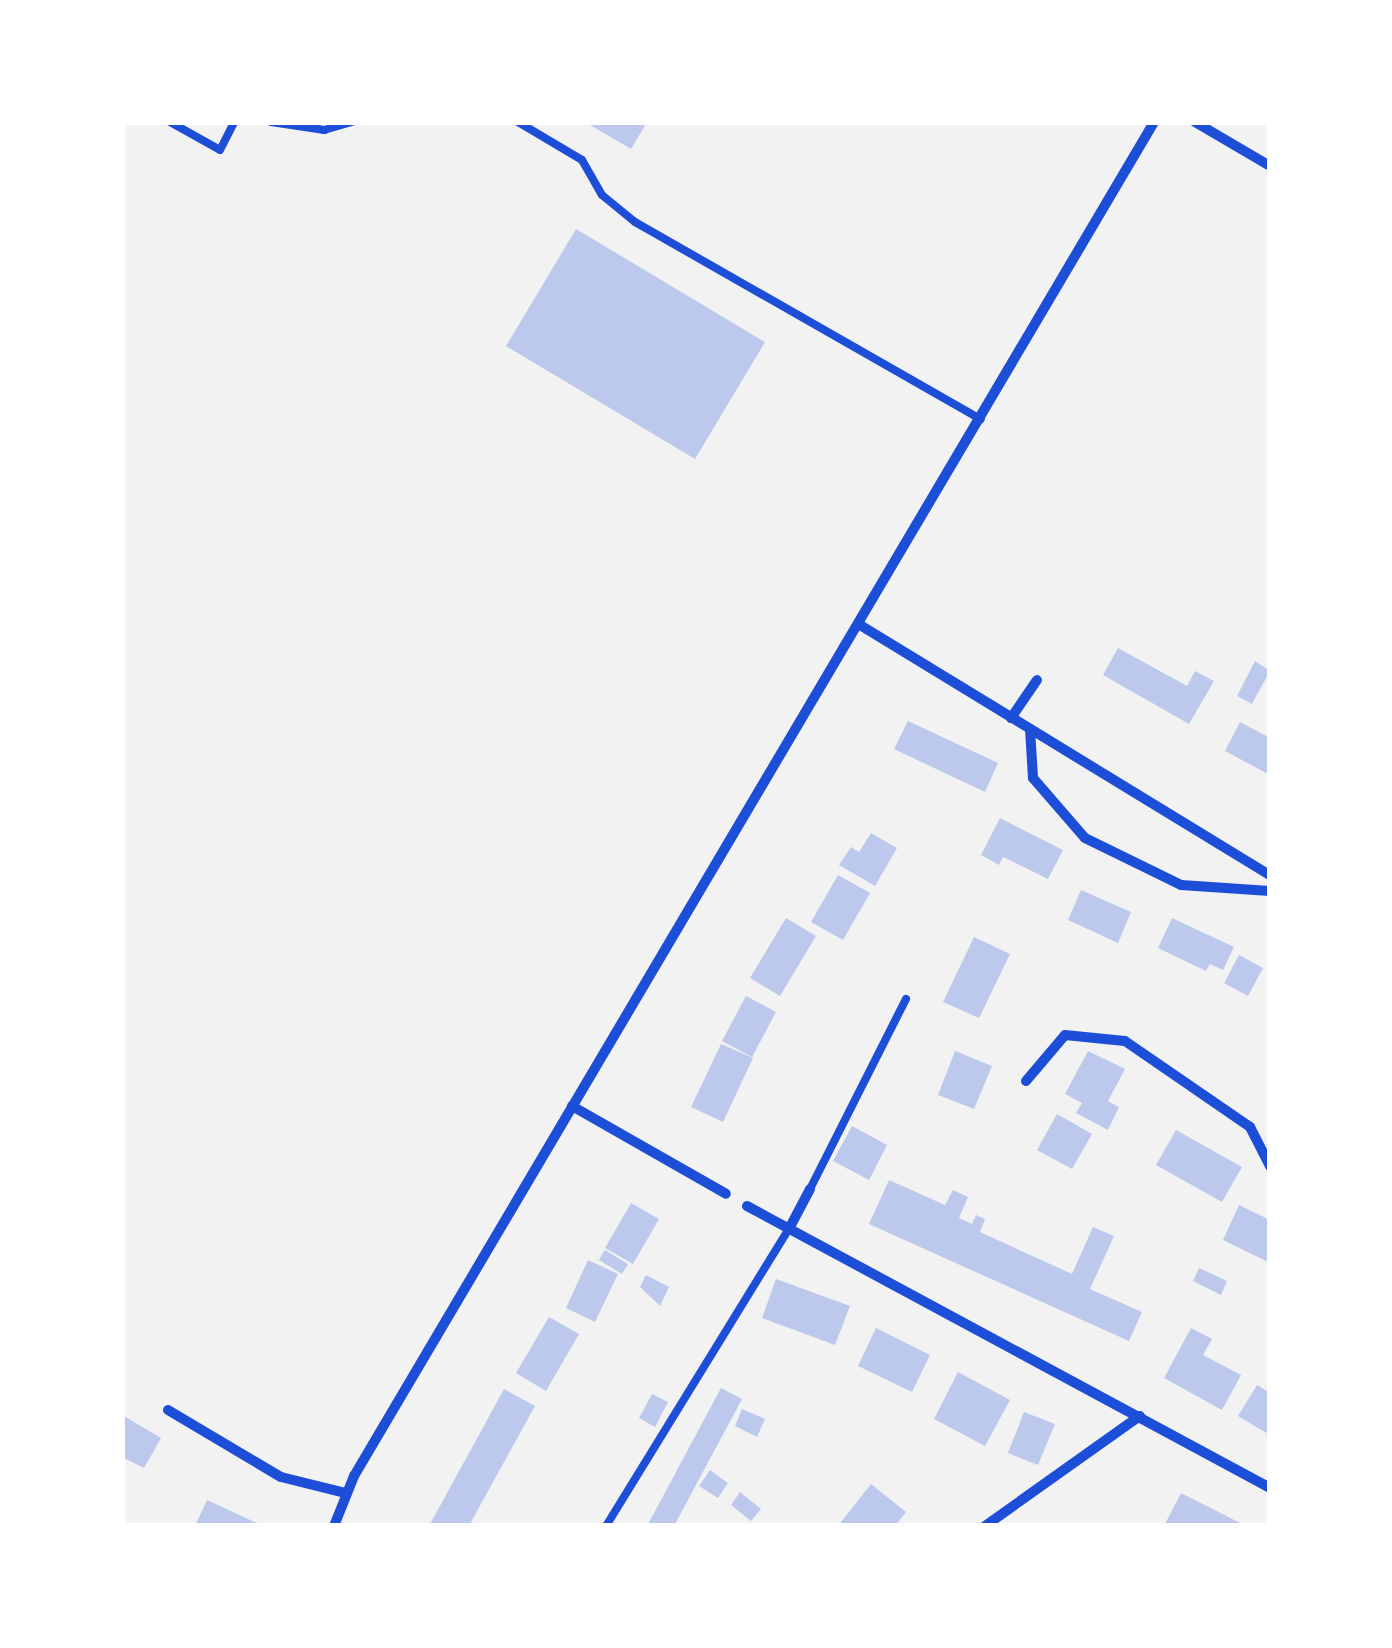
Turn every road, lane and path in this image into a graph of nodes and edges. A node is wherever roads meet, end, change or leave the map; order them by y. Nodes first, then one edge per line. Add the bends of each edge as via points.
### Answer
1 (170, 122) edge
2 (234, 122) edge
3 (271, 122) edge
4 (352, 122) edge
5 (518, 122) edge
6 (1154, 122) edge
7 (1196, 122) edge
8 (1270, 166) edge
9 (980, 419) junction
10 (860, 625) junction
11 (1037, 680) dead end
12 (1011, 718) junction
13 (1030, 729) junction
14 (1270, 875) edge
15 (1270, 890) edge
16 (906, 999) dead end
17 (1026, 1081) dead end
18 (572, 1106) junction
19 (1270, 1166) edge
20 (810, 1189) joint
21 (726, 1194) dead end
22 (747, 1206) dead end
23 (790, 1227) junction
24 (168, 1410) dead end
25 (1140, 1416) junction
26 (1270, 1488) edge
27 (346, 1493) junction
28 (334, 1526) edge
29 (606, 1526) edge
30 (986, 1526) edge

1 - 2 lane via 220,150
3 - 4 lane via 324,130
5 - 9 lane via 582,160 602,194 635,222
6 - 9 street
7 - 8 street
9 - 10 street
10 - 12 street
10 - 18 street
11 - 12 street
12 - 13 street
13 - 14 street
13 - 15 street via 1032,778 1086,838 1181,885
16 - 20 lane
17 - 19 street via 1066,1035 1125,1041 1250,1127
18 - 21 street
18 - 27 street
20 - 23 street
22 - 23 street
23 - 25 street
23 - 29 lane
24 - 27 street via 281,1477
25 - 26 street
25 - 30 street
27 - 28 street

